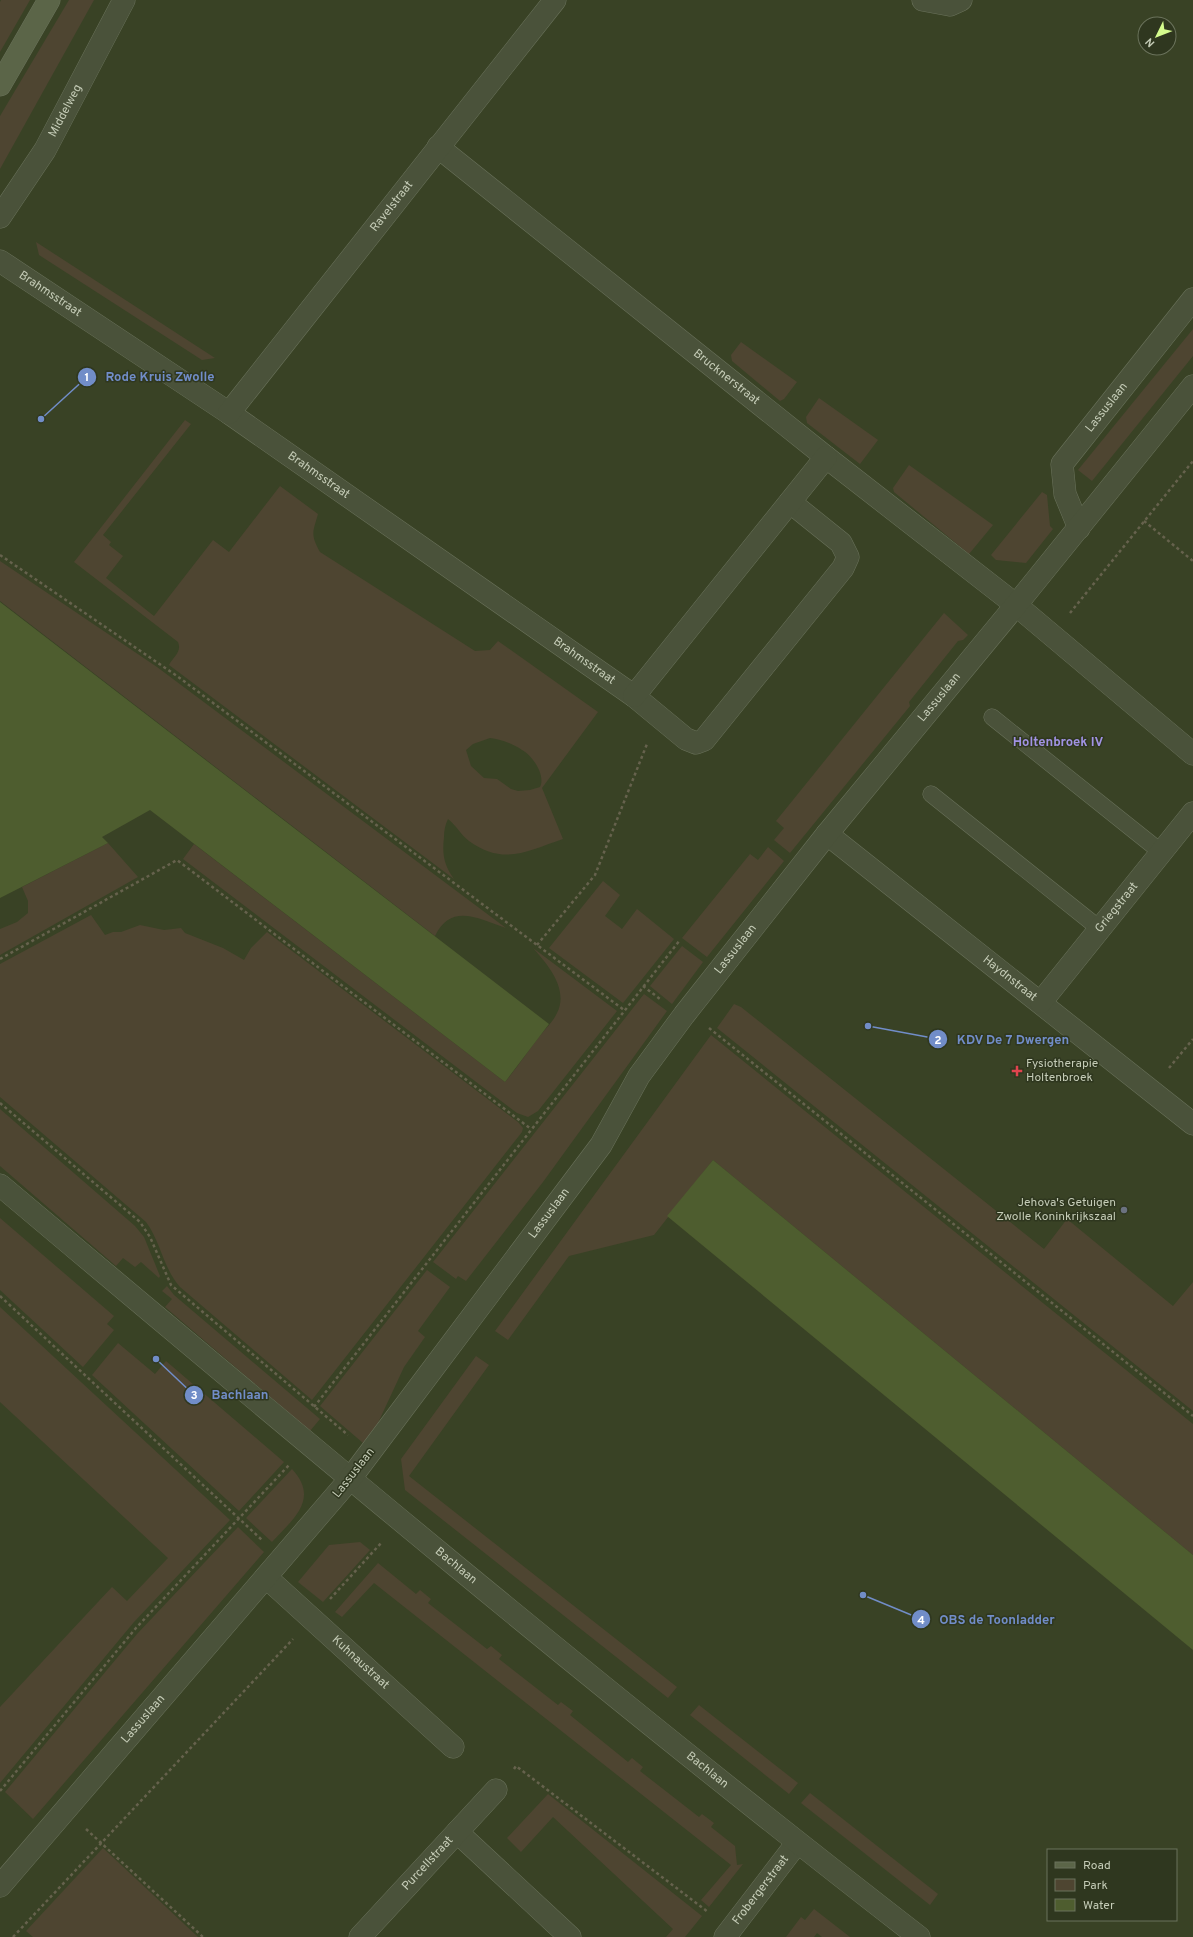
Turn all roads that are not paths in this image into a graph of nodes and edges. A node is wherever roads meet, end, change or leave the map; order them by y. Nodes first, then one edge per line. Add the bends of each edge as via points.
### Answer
1 (49, 0) edge
2 (124, 0) edge
3 (555, 0) edge
4 (923, 0) edge
5 (961, 0) edge
6 (0, 85) edge
7 (438, 147) junction
8 (0, 216) edge
9 (0, 261) edge
10 (1193, 299) edge
11 (1193, 386) edge
12 (229, 413) junction
13 (826, 457) junction
14 (790, 502) junction
15 (1079, 528) junction
16 (1016, 605) junction
17 (634, 696) junction
18 (992, 716) dead end
19 (1193, 754) edge
20 (932, 794) dead end
21 (1193, 813) edge
22 (827, 834) junction
23 (1162, 852) junction
24 (1100, 929) junction
25 (1041, 1002) junction
26 (1193, 1124) edge
27 (0, 1185) edge
28 (350, 1479) junction
29 (267, 1578) junction
30 (453, 1747) dead end
31 (496, 1790) road end
32 (457, 1832) junction
33 (797, 1843) junction
34 (0, 1886) edge
35 (728, 1933) edge
36 (360, 1937) edge
37 (570, 1937) edge
38 (919, 1937) edge

1 - 6 main road
2 - 8 street, Middelweg via 45,150
3 - 7 street, Ravelstraat
4 - 5 street via 950,6
7 - 12 street, Ravelstraat
7 - 13 street, Brucknerstraat
9 - 12 street, Brahmsstraat
10 - 15 street, Lassuslaan via 1062,464 1065,494
11 - 15 street, Lassuslaan
12 - 17 street, Brahmsstraat
13 - 14 street
13 - 16 street, Brucknerstraat
14 - 17 street
14 - 17 street, Brahmsstraat via 841,543 848,557 842,568 704,740 696,743 686,739
15 - 16 street, Lassuslaan
16 - 19 street
16 - 22 street, Lassuslaan
18 - 23 lane
20 - 24 lane
21 - 23 street, Griegstraat
22 - 25 street, Haydnstraat
22 - 28 street, Lassuslaan via 684,1015 640,1076 601,1145
23 - 24 street, Griegstraat
24 - 25 street, Griegstraat
25 - 26 street, Haydnstraat
27 - 28 street, Bachlaan
28 - 29 street, Lassuslaan
28 - 33 street, Bachlaan
29 - 30 street, Kuhnaustraat
29 - 34 street, Lassuslaan
31 - 32 street, Purcellstraat
32 - 36 street, Purcellstraat
32 - 37 street
33 - 35 street, Frobergerstraat
33 - 38 street, Bachlaan

